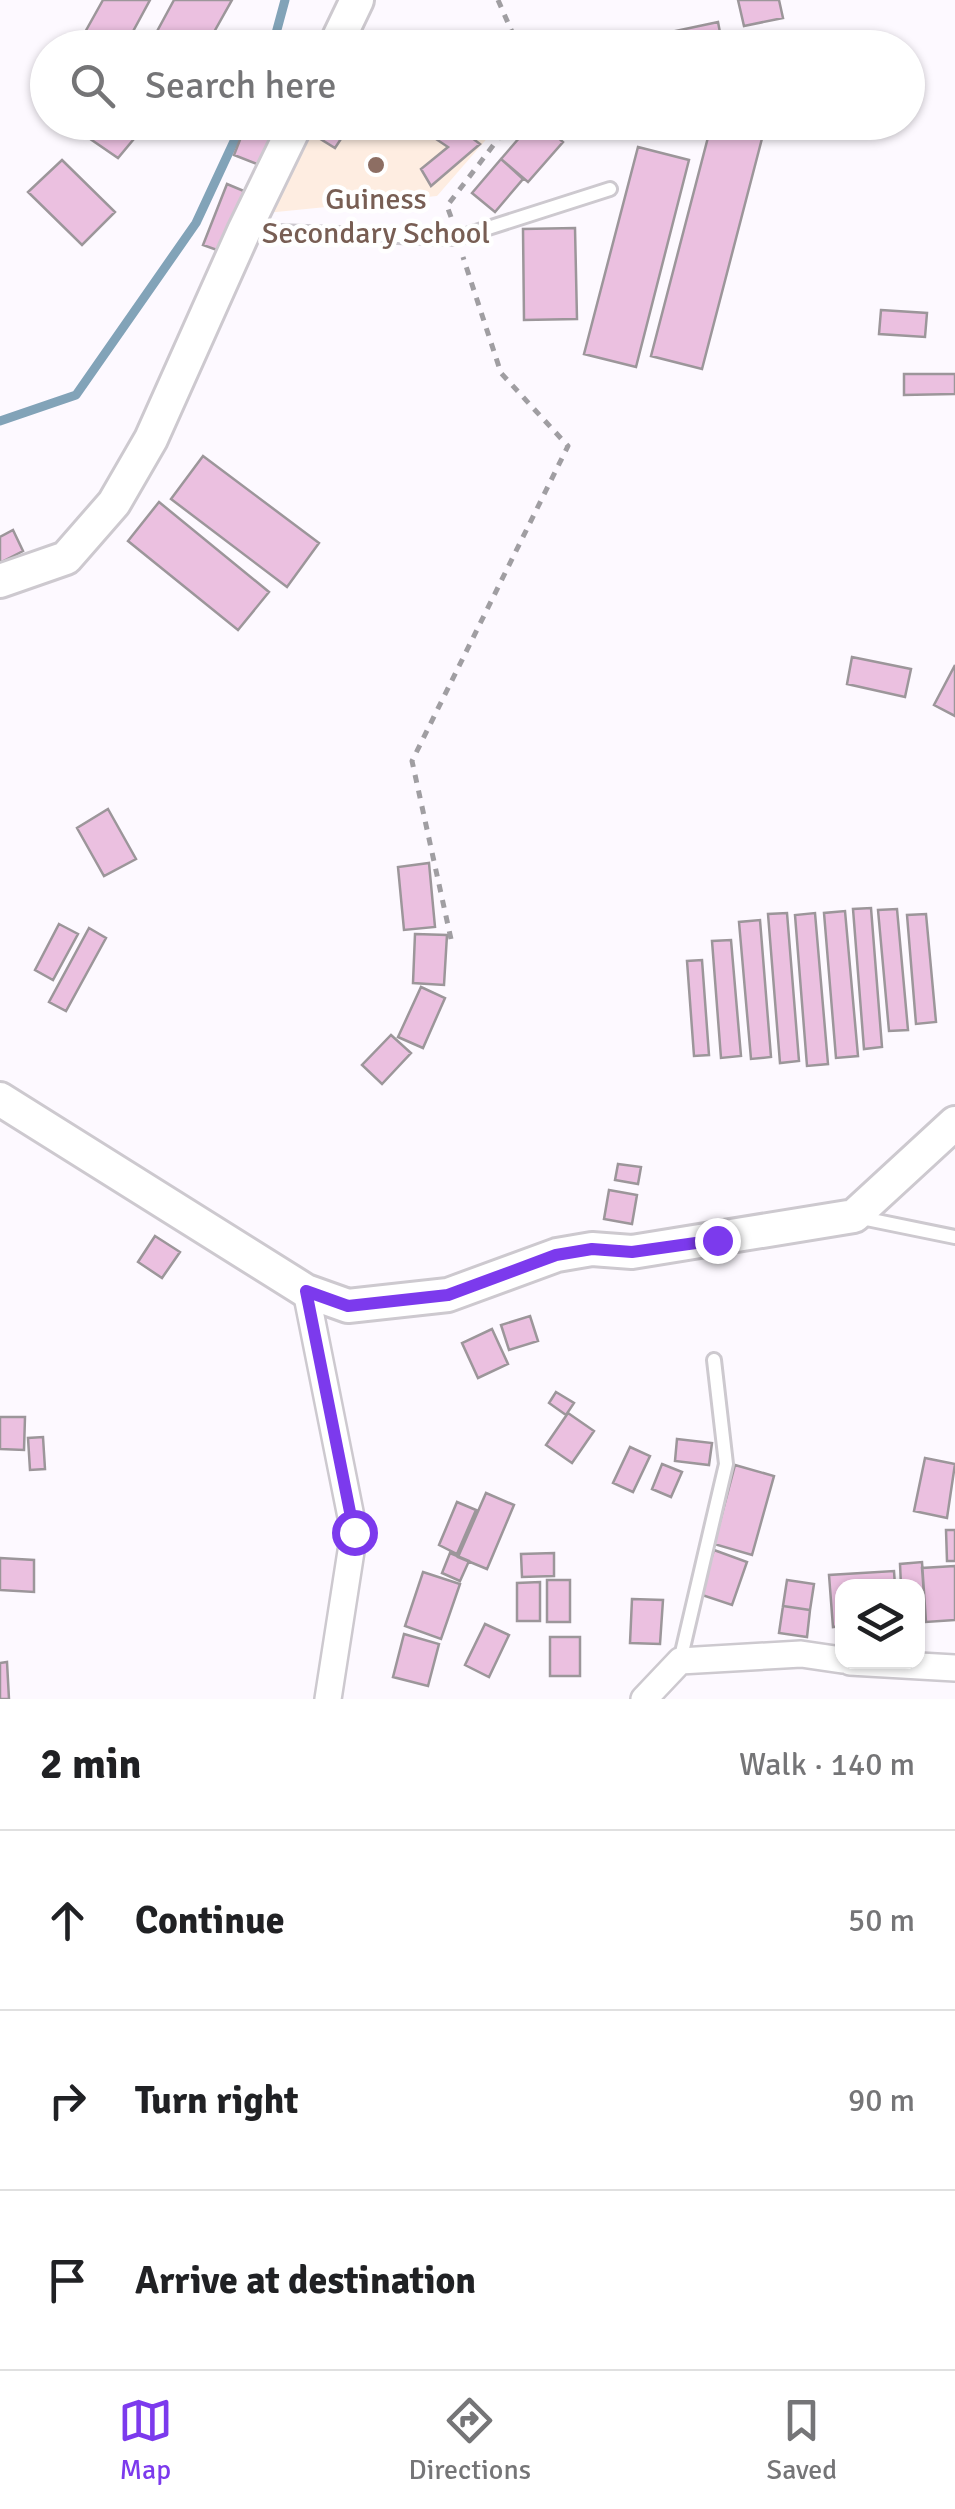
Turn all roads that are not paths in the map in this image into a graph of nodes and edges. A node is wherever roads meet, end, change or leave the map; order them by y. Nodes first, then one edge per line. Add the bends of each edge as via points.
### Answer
1 (357, 0) edge
2 (343, 30) edge
3 (288, 140) edge
4 (610, 188) dead end
5 (244, 231) junction
6 (0, 581) edge
7 (0, 1099) edge
8 (955, 1122) edge
9 (854, 1216) junction
10 (955, 1237) edge
11 (306, 1291) junction
12 (714, 1360) dead end
13 (835, 1659) edge
14 (680, 1660) junction
15 (925, 1666) edge
16 (955, 1668) edge
17 (328, 1699) edge
18 (644, 1699) edge

1 - 2 street
3 - 5 street
4 - 5 lane via 458,238
5 - 6 street via 151,439 114,502 66,558
7 - 11 street
8 - 9 street
9 - 10 lane
9 - 11 street via 632,1252 556,1255 448,1295 348,1306
11 - 17 street via 354,1532
12 - 14 lane via 726,1464
13 - 14 street via 800,1654
14 - 18 street
15 - 16 street

